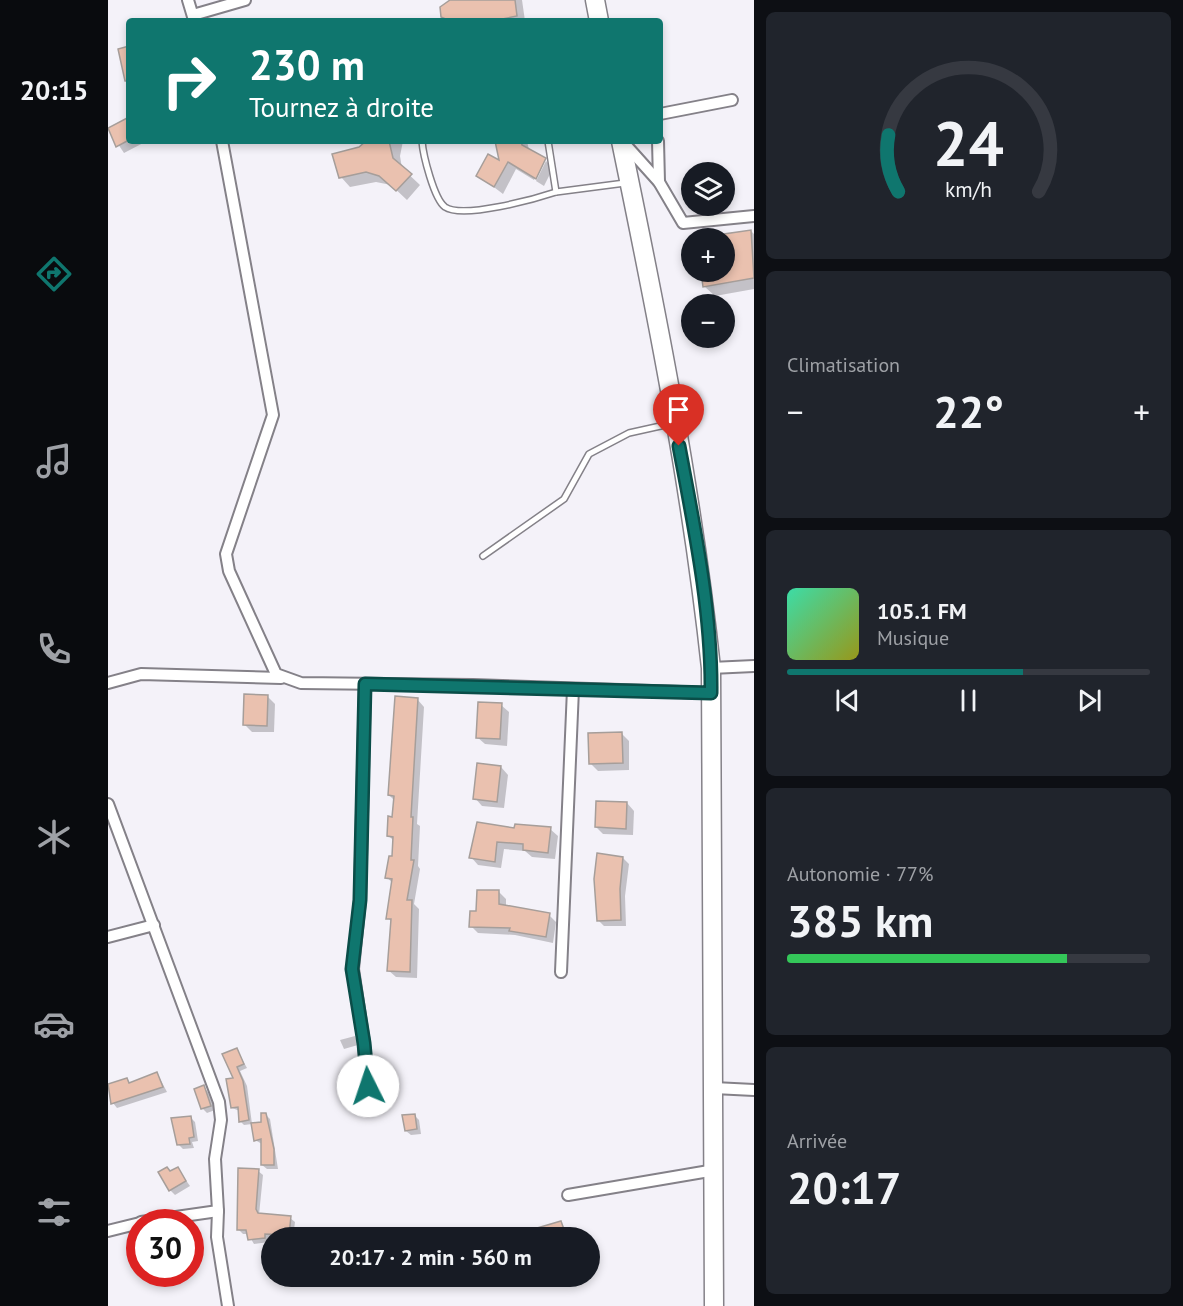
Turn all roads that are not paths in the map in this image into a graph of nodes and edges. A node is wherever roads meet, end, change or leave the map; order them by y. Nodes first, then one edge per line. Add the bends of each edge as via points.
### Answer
1 (188, 0) edge
2 (244, 0) edge
3 (595, 0) edge
4 (194, 18) edge
5 (598, 18) edge
6 (732, 100) dead end
7 (663, 113) edge
8 (223, 144) edge
9 (423, 144) edge
10 (549, 144) edge
11 (622, 144) edge
12 (624, 144) edge
13 (658, 144) edge
14 (630, 182) junction
15 (659, 182) junction
16 (556, 192) junction
17 (754, 216) edge
18 (675, 422) junction
19 (483, 556) dead end
20 (754, 666) edge
21 (711, 668) junction
22 (282, 678) junction
23 (108, 683) edge
24 (365, 684) junction
25 (573, 689) junction
26 (711, 693) junction
27 (108, 804) edge
28 (154, 925) junction
29 (108, 937) edge
30 (561, 972) dead end
31 (368, 1086) dead end
32 (714, 1088) junction
33 (754, 1090) edge
34 (715, 1170) junction
35 (568, 1195) dead end
36 (218, 1211) junction
37 (204, 1213) edge
38 (126, 1226) edge
39 (108, 1231) edge
40 (228, 1306) edge
41 (714, 1306) edge

1 - 4 street
2 - 4 street
3 - 5 main road
6 - 7 street
8 - 22 street via 273,415 226,554 228,571 265,653
9 - 16 lane via 435,191 444,206 458,212
10 - 16 lane
11 - 14 main road
12 - 15 street
13 - 15 street
14 - 16 lane
14 - 18 main road
15 - 17 street via 683,223
18 - 19 lane via 629,434 590,454 564,499
18 - 21 main road via 701,575
20 - 21 street
21 - 26 main road
22 - 23 street via 141,674
22 - 24 street via 301,683
24 - 25 street
24 - 31 street via 360,900 352,969
25 - 26 street
25 - 30 street
26 - 32 main road
27 - 28 street
28 - 29 street
28 - 36 street via 219,1102 222,1120 215,1159
32 - 33 street
32 - 34 main road
34 - 35 street
34 - 41 main road
36 - 37 street
36 - 40 street via 217,1237
38 - 39 street

